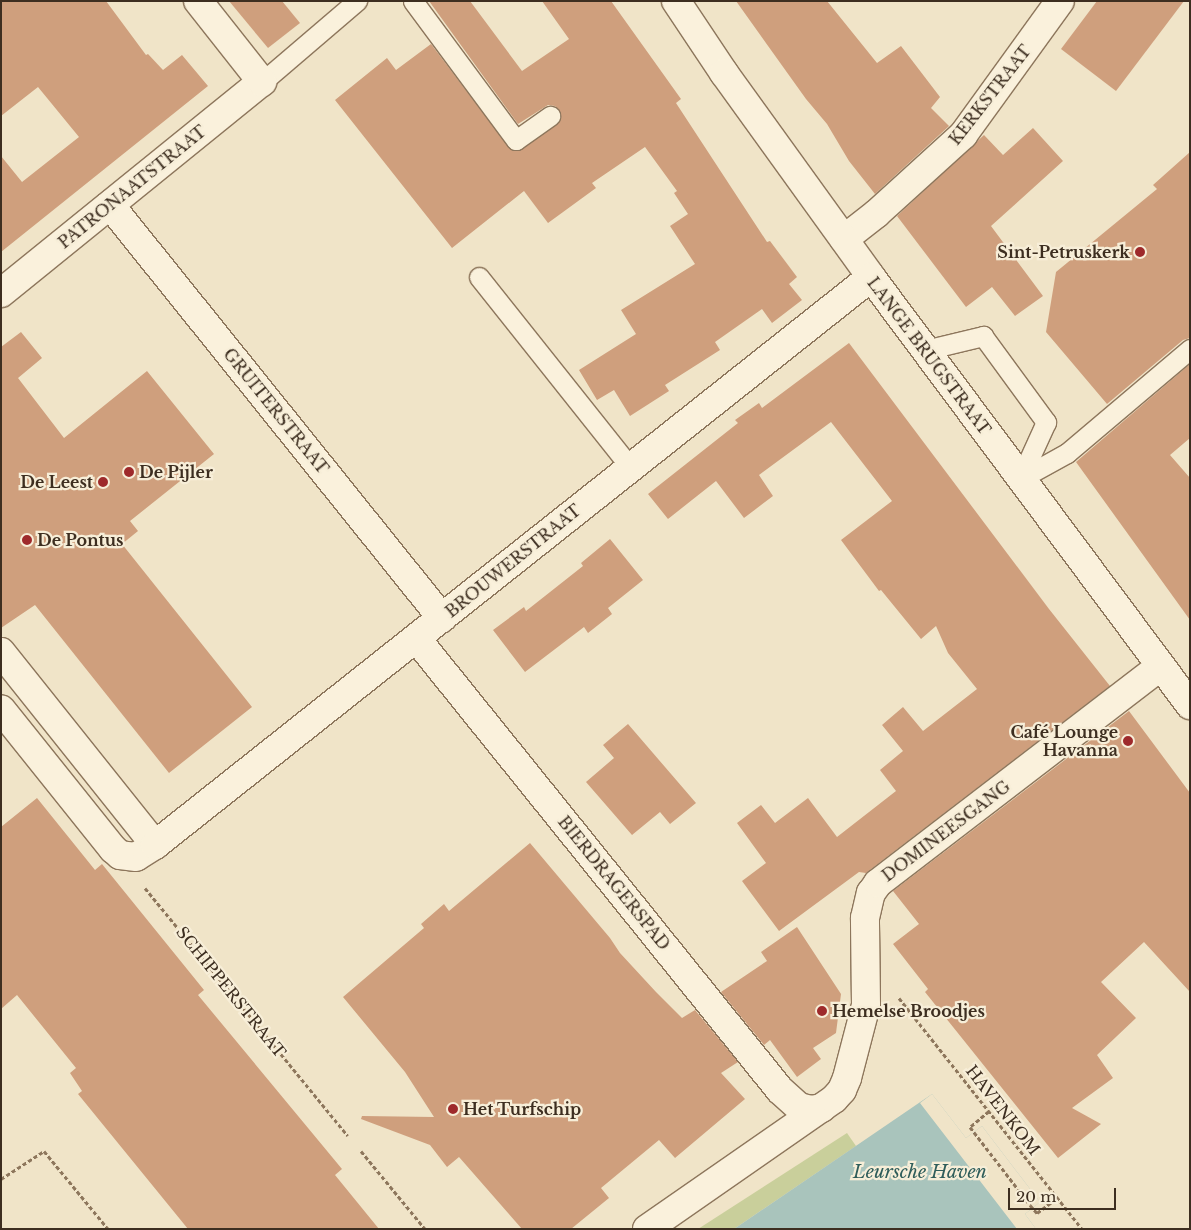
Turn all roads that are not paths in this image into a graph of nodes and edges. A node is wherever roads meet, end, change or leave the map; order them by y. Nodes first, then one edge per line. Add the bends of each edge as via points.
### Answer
1 (198, 1) edge
2 (357, 1) edge
3 (414, 1) edge
4 (676, 1) edge
5 (1060, 1) edge
6 (262, 82) junction
7 (550, 116) dead end
8 (110, 204) junction
9 (844, 239) junction
10 (479, 277) dead end
11 (871, 277) junction
12 (1, 293) edge
13 (1190, 349) edge
14 (925, 350) junction
15 (631, 468) junction
16 (1020, 478) junction
17 (442, 618) junction
18 (416, 638) junction
19 (1, 652) edge
20 (1160, 667) junction
21 (40, 701) junction
22 (1190, 705) edge
23 (5, 721) edge
24 (155, 845) junction
25 (822, 1108) junction
26 (646, 1229) edge

1 - 6 street
2 - 6 lane
3 - 7 lane via 516,140
4 - 9 street, LANGE BRUGSTRAAT
5 - 9 street, KERKSTRAAT via 963,135
6 - 8 street, PATRONAATSTRAAT
8 - 12 street, PATRONAATSTRAAT
8 - 17 street, GRUITERSTRAAT
9 - 11 street, LANGE BRUGSTRAAT
10 - 15 lane
11 - 14 street, LANGE BRUGSTRAAT
11 - 15 street, BROUWERSTRAAT
13 - 16 lane via 1068,453
14 - 16 street, LANGE BRUGSTRAAT
14 - 16 lane via 983,336 1046,422
15 - 17 street, BROUWERSTRAAT
16 - 20 street, LANGE BRUGSTRAAT
17 - 18 street, BROUWERSTRAAT
18 - 24 street, BROUWERSTRAAT
18 - 25 street, BIERDRAGERSPAD via 780,1090 799,1107
19 - 21 street
20 - 22 street, LANGE BRUGSTRAAT
20 - 25 street, DOMINEESGANG via 878,883 871,893 865,918 864,1014 847,1078 834,1099
21 - 23 street
21 - 24 street
23 - 24 street via 120,855 136,857
25 - 26 street, DOMINEESGANG

